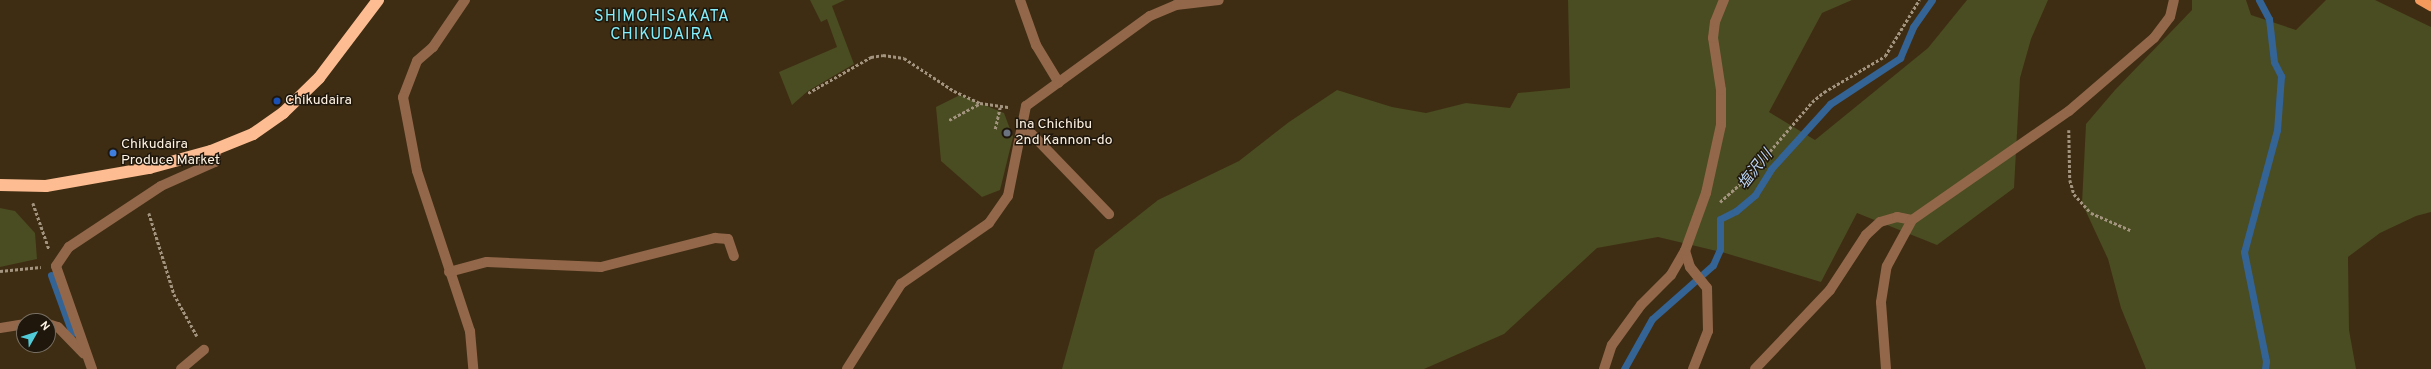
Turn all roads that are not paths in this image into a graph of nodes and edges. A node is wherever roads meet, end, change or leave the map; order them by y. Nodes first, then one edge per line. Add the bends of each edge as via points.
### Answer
1 (378, 0) edge
2 (465, 0) edge
3 (1020, 0) edge
4 (1219, 0) edge
5 (1724, 0) edge
6 (2174, 0) edge
7 (2420, 0) edge
8 (1161, 5) edge
9 (2431, 6) edge
10 (1059, 84) junction
11 (1023, 125) junction
12 (217, 148) junction
13 (0, 185) edge
14 (1110, 214) dead end
15 (1912, 220) junction
16 (1685, 251) junction
17 (734, 256) dead end
18 (449, 272) junction
19 (16, 325) edge
20 (56, 326) edge
21 (0, 328) edge
22 (204, 350) road end
23 (87, 357) junction
24 (92, 369) edge
25 (181, 369) edge
26 (473, 369) edge
27 (847, 369) edge
28 (1604, 369) edge
29 (1693, 369) edge
30 (1755, 369) edge
31 (1886, 369) edge

1 - 12 highway via 319,78 283,113 253,134
2 - 18 street via 433,47 417,61 403,97 417,171
3 - 10 street via 1036,45
4 - 8 street
5 - 16 street via 1715,22 1714,38 1721,90 1721,125 1706,193
6 - 15 street via 2170,17 2154,38 2069,111
7 - 9 main road
8 - 10 street
10 - 11 street via 1026,106
11 - 14 street
11 - 27 street via 1008,196 1001,207 989,223 901,284
12 - 13 highway via 149,168 86,179 29,187
12 - 23 street via 216,162 161,186 69,247 56,266
15 - 30 street via 1897,217 1880,222 1866,235 1830,290
15 - 31 street via 1887,266 1882,302
16 - 28 street via 1671,275 1641,305 1612,345
16 - 29 street via 1690,266 1707,288 1708,331
17 - 18 street via 728,239 715,238 601,267 487,262
18 - 26 street via 470,331
19 - 21 street
20 - 23 street
22 - 25 street
23 - 24 street

